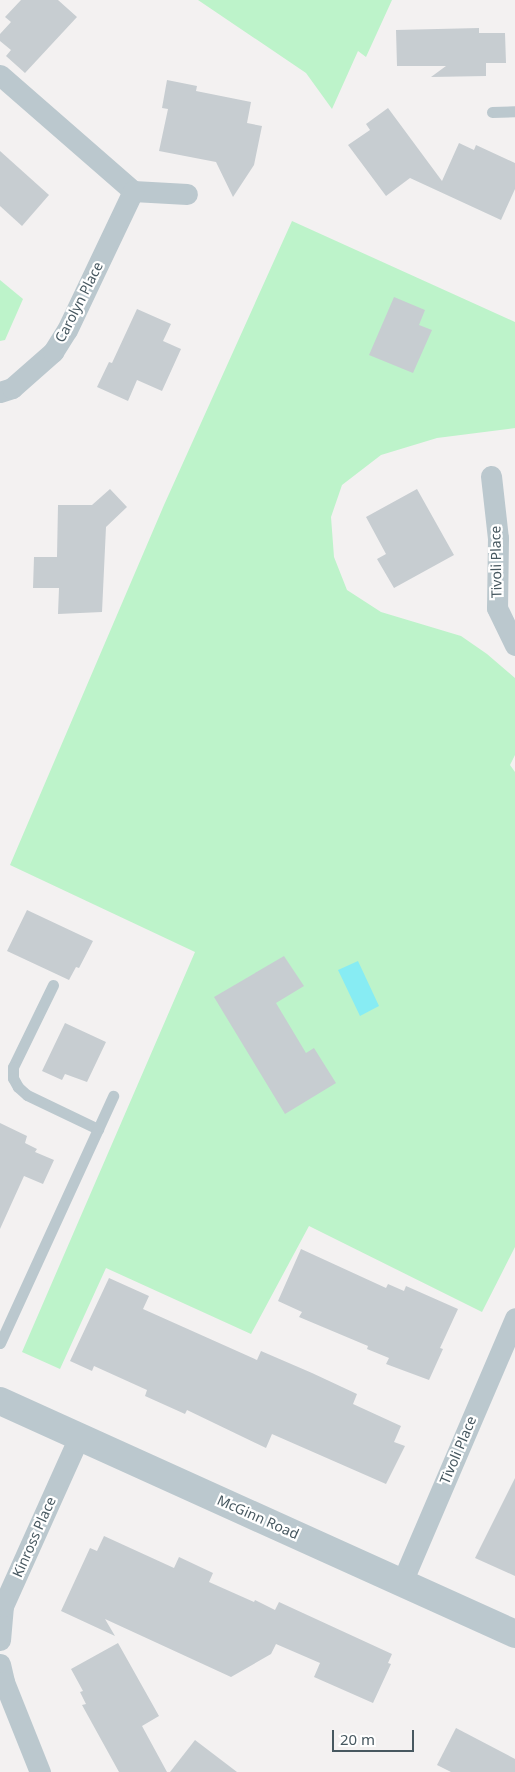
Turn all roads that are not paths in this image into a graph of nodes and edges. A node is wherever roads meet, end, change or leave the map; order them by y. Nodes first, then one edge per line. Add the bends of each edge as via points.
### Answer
1 (0, 75) edge
2 (515, 111) edge
3 (492, 112) dead end
4 (133, 192) junction
5 (187, 194) dead end
6 (0, 392) edge
7 (491, 476) dead end
8 (515, 645) edge
9 (53, 985) dead end
10 (113, 1096) dead end
11 (98, 1129) junction
12 (515, 1318) edge
13 (0, 1343) edge
14 (0, 1401) edge
15 (79, 1436) junction
16 (402, 1582) junction
17 (515, 1634) edge
18 (0, 1640) edge
19 (0, 1664) edge
20 (40, 1772) edge

1 - 4 street
2 - 3 lane
4 - 5 street
4 - 6 street, Carolyn Place via 67,330 52,352 12,388
7 - 8 street, Tivoli Place via 498,538 497,608
9 - 11 lane via 13,1067 14,1078 27,1095
10 - 11 lane
11 - 13 lane
12 - 16 street, Tivoli Place
14 - 15 street, McGinn Road
15 - 16 street, McGinn Road
15 - 18 street, Kinross Place via 3,1606
16 - 17 street, McGinn Road
19 - 20 street via 4,1682

